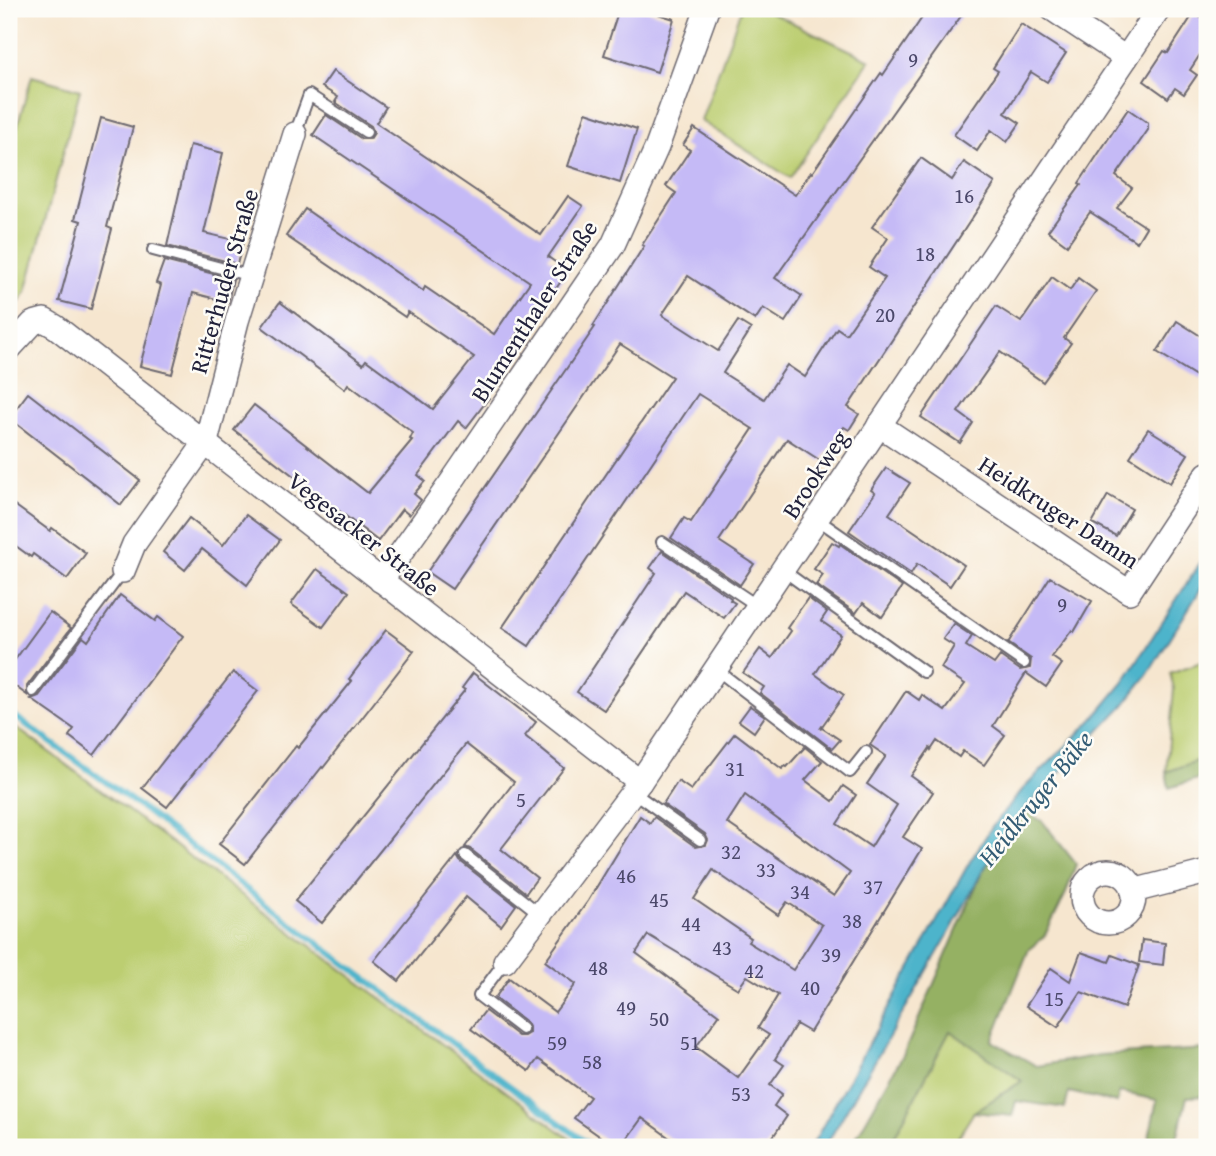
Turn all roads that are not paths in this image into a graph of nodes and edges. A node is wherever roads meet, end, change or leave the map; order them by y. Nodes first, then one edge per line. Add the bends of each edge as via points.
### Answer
1 (707, 9) edge
2 (1052, 9) edge
3 (1159, 9) edge
4 (1126, 58) junction
5 (366, 132) dead end
6 (295, 134) joint
7 (153, 250) dead end
8 (251, 276) junction
9 (9, 349) edge
10 (879, 425) junction
11 (206, 442) junction
12 (1207, 474) edge
13 (817, 519) junction
14 (662, 542) dead end
15 (123, 571) joint
16 (784, 571) junction
17 (381, 581) junction
18 (759, 607) junction
19 (1024, 663) dead end
20 (716, 670) junction
21 (924, 672) dead end
22 (33, 691) dead end
23 (866, 752) dead end
24 (636, 787) junction
25 (699, 840) dead end
26 (465, 855) dead end
27 (1207, 872) edge
28 (1133, 891) dead end
29 (540, 914) junction
30 (505, 961) joint
31 (523, 1029) dead end

1 - 17 street, Blumenthaler Straße via 657,146 612,245
2 - 4 street
3 - 4 street, Brookweg
4 - 10 street, Brookweg
5 - 6 lane via 309,96
6 - 8 street, Ritterhuder Straße
7 - 8 lane
8 - 11 street, Ritterhuder Straße
9 - 11 street, Vegesacker Straße via 33,323 44,320
10 - 12 street, Heidkruger Damm via 1129,592
10 - 13 street, Brookweg
11 - 15 street via 134,544
11 - 17 street, Vegesacker Straße
13 - 16 street, Brookweg
13 - 19 lane
14 - 18 lane
15 - 22 lane
16 - 18 street, Brookweg
16 - 21 lane
17 - 24 street, Vegesacker Straße
18 - 20 street, Brookweg
20 - 23 lane via 850,772
20 - 24 street, Brookweg
24 - 25 lane
24 - 29 street, Brookweg
26 - 29 lane
27 - 28 street
29 - 30 street, Brookweg
30 - 31 lane via 479,996

